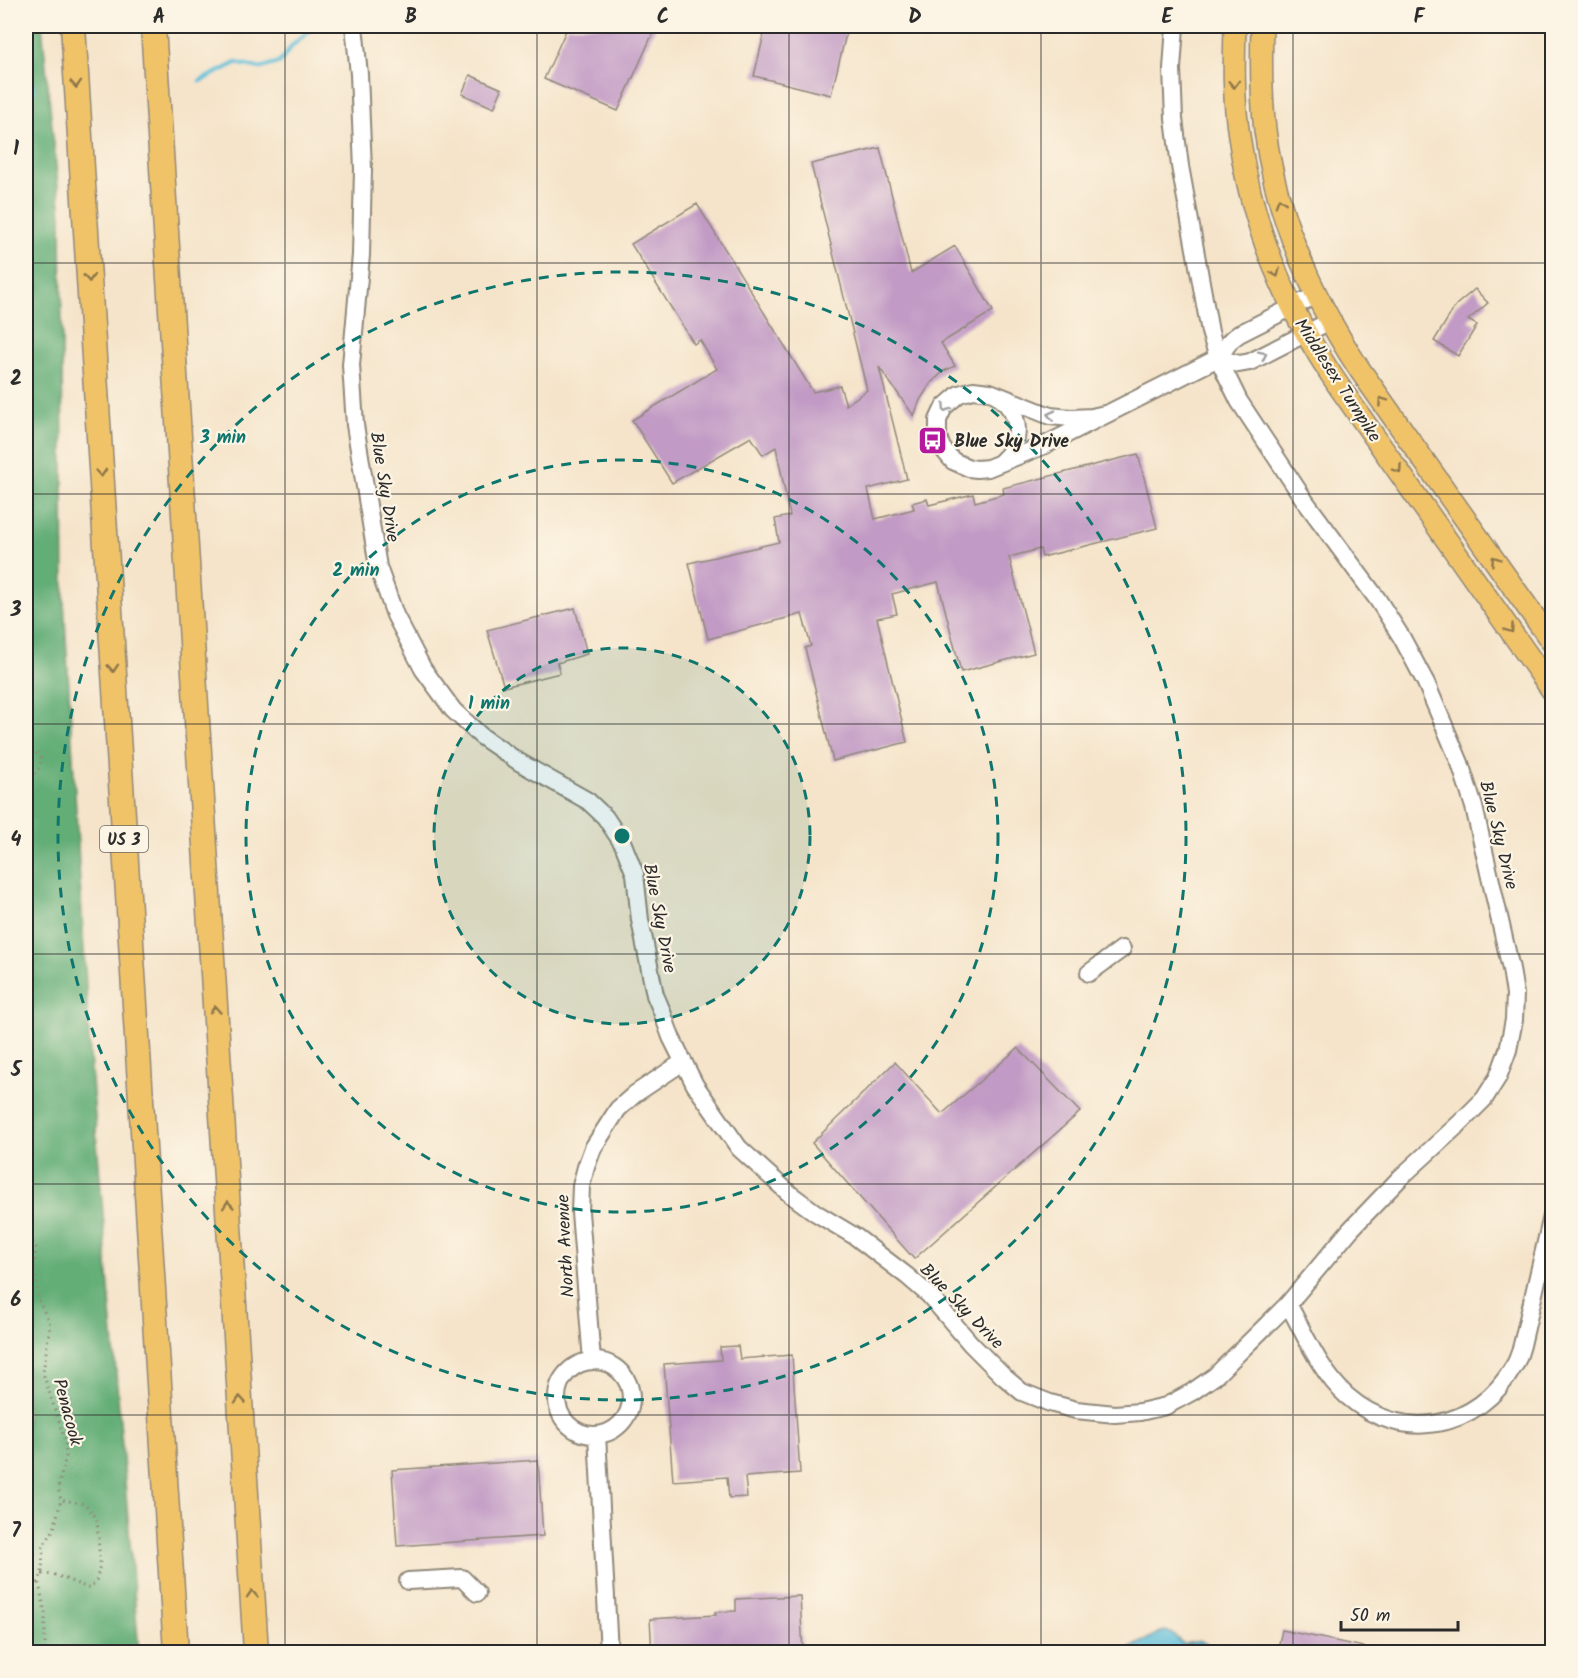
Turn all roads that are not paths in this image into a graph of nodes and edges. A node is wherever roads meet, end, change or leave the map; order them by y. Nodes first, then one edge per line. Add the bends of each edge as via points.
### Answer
1 (73, 26) edge
2 (153, 26) edge
3 (354, 26) edge
4 (1175, 26) edge
5 (1235, 26) edge
6 (1262, 26) edge
7 (1316, 296) junction
8 (1292, 308) junction
9 (1329, 321) junction
10 (1306, 334) junction
11 (1218, 358) junction
12 (996, 394) junction
13 (1109, 414) junction
14 (988, 468) junction
15 (1552, 642) edge
16 (1552, 690) edge
17 (1122, 949) dead end
18 (1089, 973) dead end
19 (683, 1062) junction
20 (1552, 1216) edge
21 (1288, 1304) junction
22 (592, 1361) junction
23 (597, 1435) junction
24 (408, 1581) dead end
25 (477, 1593) dead end
26 (176, 1653) edge
27 (256, 1653) edge
28 (609, 1653) edge

1 -> 26 highway, US 3
27 -> 2 highway
3 - 19 street, Blue Sky Drive via 363,169 361,255 351,365 355,425 378,567 401,628 423,669 453,710 481,736 519,762 588,801 623,844 634,874 655,995
4 - 11 street, Blue Sky Drive via 1174,119 1210,332
5 -> 8 main road, Middlesex Turnpike via 1238,135 1247,181 1265,246
7 -> 6 main road, Middlesex Turnpike via 1300,262 1275,184 1265,132
7 - 8 street
7 - 9 main road, Middlesex Turnpike
8 - 10 main road, Middlesex Turnpike
8 - 11 street via 1239,334
9 - 10 street
15 -> 9 main road, Middlesex Turnpike
11 -> 10 street via 1239,364 1250,362
10 -> 16 main road, Middlesex Turnpike
11 - 13 street
11 - 21 street, Blue Sky Drive via 1239,401 1305,501 1378,600 1426,683 1474,807 1515,994 1508,1050 1485,1099 1400,1178
13 -> 12 street via 1082,418 1050,416
12 - 14 street via 1012,409 1017,435 1006,457
12 -> 14 street via 983,390 959,394 944,407 937,428 942,448 953,461 969,468
13 - 14 street via 1045,446
17 - 18 street
19 - 21 street, Blue Sky Drive via 739,1148 790,1194 908,1276 1022,1392 1076,1410 1115,1414 1166,1406 1215,1376
19 - 22 street, North Avenue via 618,1109 593,1148 586,1167 580,1212
20 - 21 street via 1515,1365 1490,1397 1453,1420 1415,1426 1361,1407 1324,1367
22 - 23 street via 564,1377 558,1407 571,1427
22 - 23 street via 620,1371 632,1396 629,1412 620,1426
23 - 28 street
24 - 25 street via 462,1578

